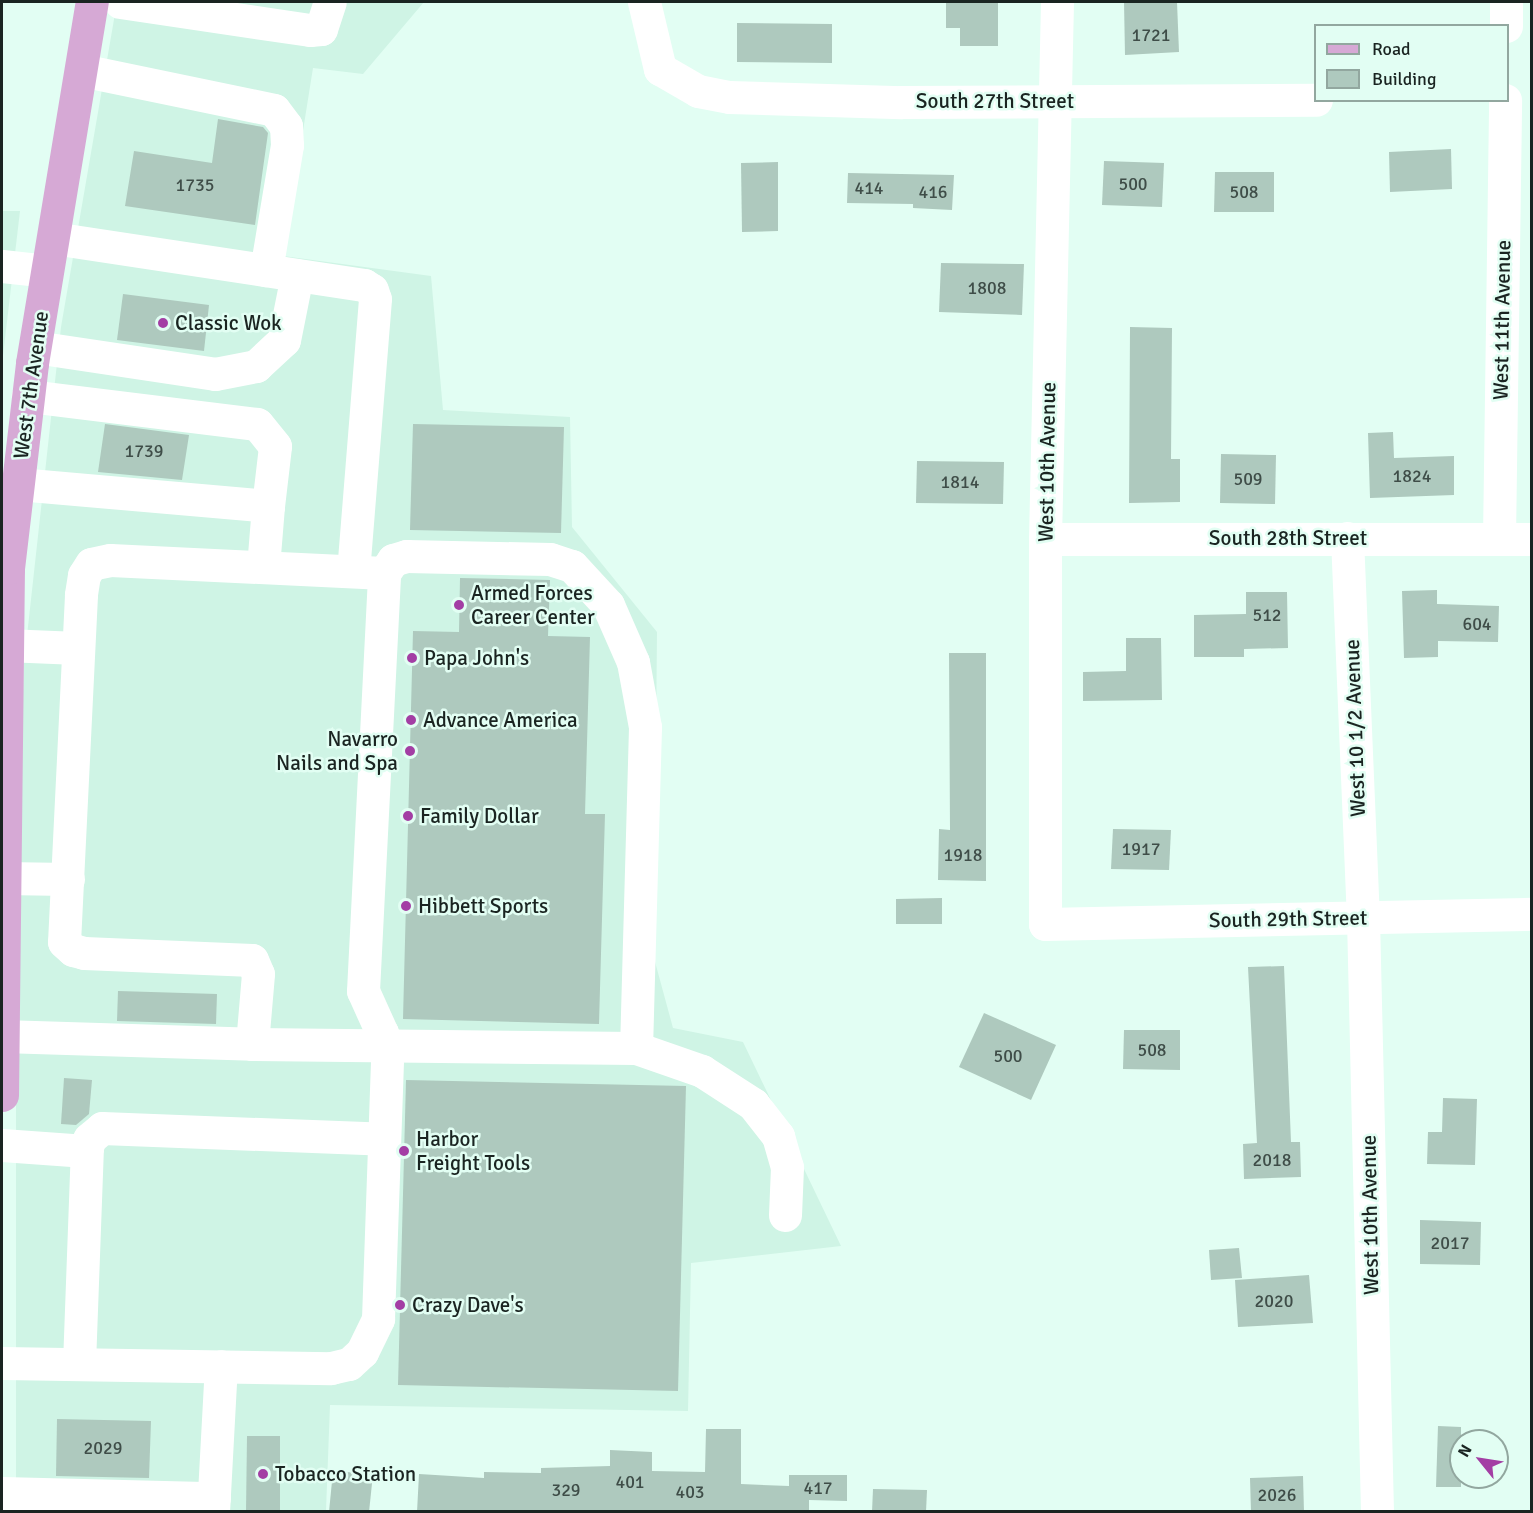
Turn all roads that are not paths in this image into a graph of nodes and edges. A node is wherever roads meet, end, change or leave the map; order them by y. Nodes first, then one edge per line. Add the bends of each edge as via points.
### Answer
1 (92, 2) edge
2 (120, 2) edge
3 (330, 2) edge
4 (644, 2) edge
5 (1057, 2) edge
6 (1506, 2) edge
7 (1506, 24) edge
8 (81, 70) junction
9 (1532, 99) edge
10 (1314, 100) edge
11 (1509, 100) edge
12 (1055, 101) junction
13 (1506, 102) edge
14 (53, 238) junction
15 (2, 266) edge
16 (266, 270) junction
17 (47, 271) junction
18 (297, 274) junction
19 (35, 347) junction
20 (28, 396) junction
21 (18, 484) junction
22 (268, 506) junction
23 (1347, 538) junction
24 (1499, 538) junction
25 (1045, 539) junction
26 (1532, 539) edge
27 (263, 567) junction
28 (368, 572) junction
29 (4, 628) edge
30 (78, 648) junction
31 (3, 698) edge
32 (3, 766) edge
33 (3, 829) edge
34 (3, 878) junction
35 (68, 879) junction
36 (1532, 914) edge
37 (1363, 918) junction
38 (1045, 924) joint
39 (2, 999) edge
40 (2, 1036) edge
41 (252, 1044) junction
42 (385, 1047) junction
43 (636, 1048) junction
44 (2, 1088) edge
45 (2, 1095) edge
46 (384, 1138) junction
47 (2, 1145) edge
48 (86, 1151) junction
49 (785, 1215) dead end
50 (2, 1363) edge
51 (79, 1364) junction
52 (221, 1366) junction
53 (2, 1493) edge
54 (214, 1505) edge
55 (1377, 1512) edge

1 - 8 main road, West 7th Avenue
2 - 3 street via 310,30 321,29
4 - 12 street, South 27th Street via 660,69 698,91 729,97
5 - 12 street, West 10th Avenue
6 - 7 street
8 - 14 main road, West 7th Avenue
8 - 16 street via 274,110 286,126 287,145
9 - 11 street
10 - 12 street, South 27th Street
12 - 25 street, West 10th Avenue
13 - 24 street, West 11th Avenue
14 - 16 street
14 - 17 main road, West 7th Avenue
15 - 17 street
16 - 18 street
17 - 19 main road, West 7th Avenue
18 - 19 street via 284,340 256,366 215,374
18 - 28 street via 364,285 375,299
19 - 20 main road, West 7th Avenue
20 - 21 main road, West 7th Avenue
20 - 22 street via 257,424 275,446
21 - 22 street
21 - 29 main road, West 7th Avenue
22 - 27 street
23 - 24 street, South 28th Street
23 - 25 street, South 28th Street
23 - 37 street, West 10 1/2 Avenue
24 - 26 street, South 28th Street
25 - 38 street, West 10th Avenue
27 - 28 street
27 - 30 street via 111,560 91,564 84,574
28 - 42 street via 363,991
28 - 43 street via 406,556 550,560 572,566 608,605 633,662 645,727
29 - 30 street
29 - 31 main road, West 7th Avenue
30 - 35 street
31 - 32 main road, West 7th Avenue
32 - 33 main road, West 7th Avenue
33 - 34 main road, West 7th Avenue
34 - 35 street
34 - 39 main road, West 7th Avenue
35 - 41 street via 64,942 73,950 252,960 258,974
36 - 37 street, South 29th Street
37 - 38 street, South 29th Street
37 - 55 street, West 10th Avenue
39 - 40 main road, West 7th Avenue
40 - 41 street
40 - 44 main road, West 7th Avenue
41 - 42 street
42 - 43 street
42 - 46 street
43 - 49 street via 702,1071 753,1104 778,1136 787,1167
44 - 45 main road, West 7th Avenue
46 - 48 street via 112,1126 102,1128 89,1139
46 - 52 street via 378,1319 362,1352 349,1364 331,1368
47 - 48 street
48 - 51 street
50 - 51 street
51 - 52 street
52 - 54 street
53 - 54 street

